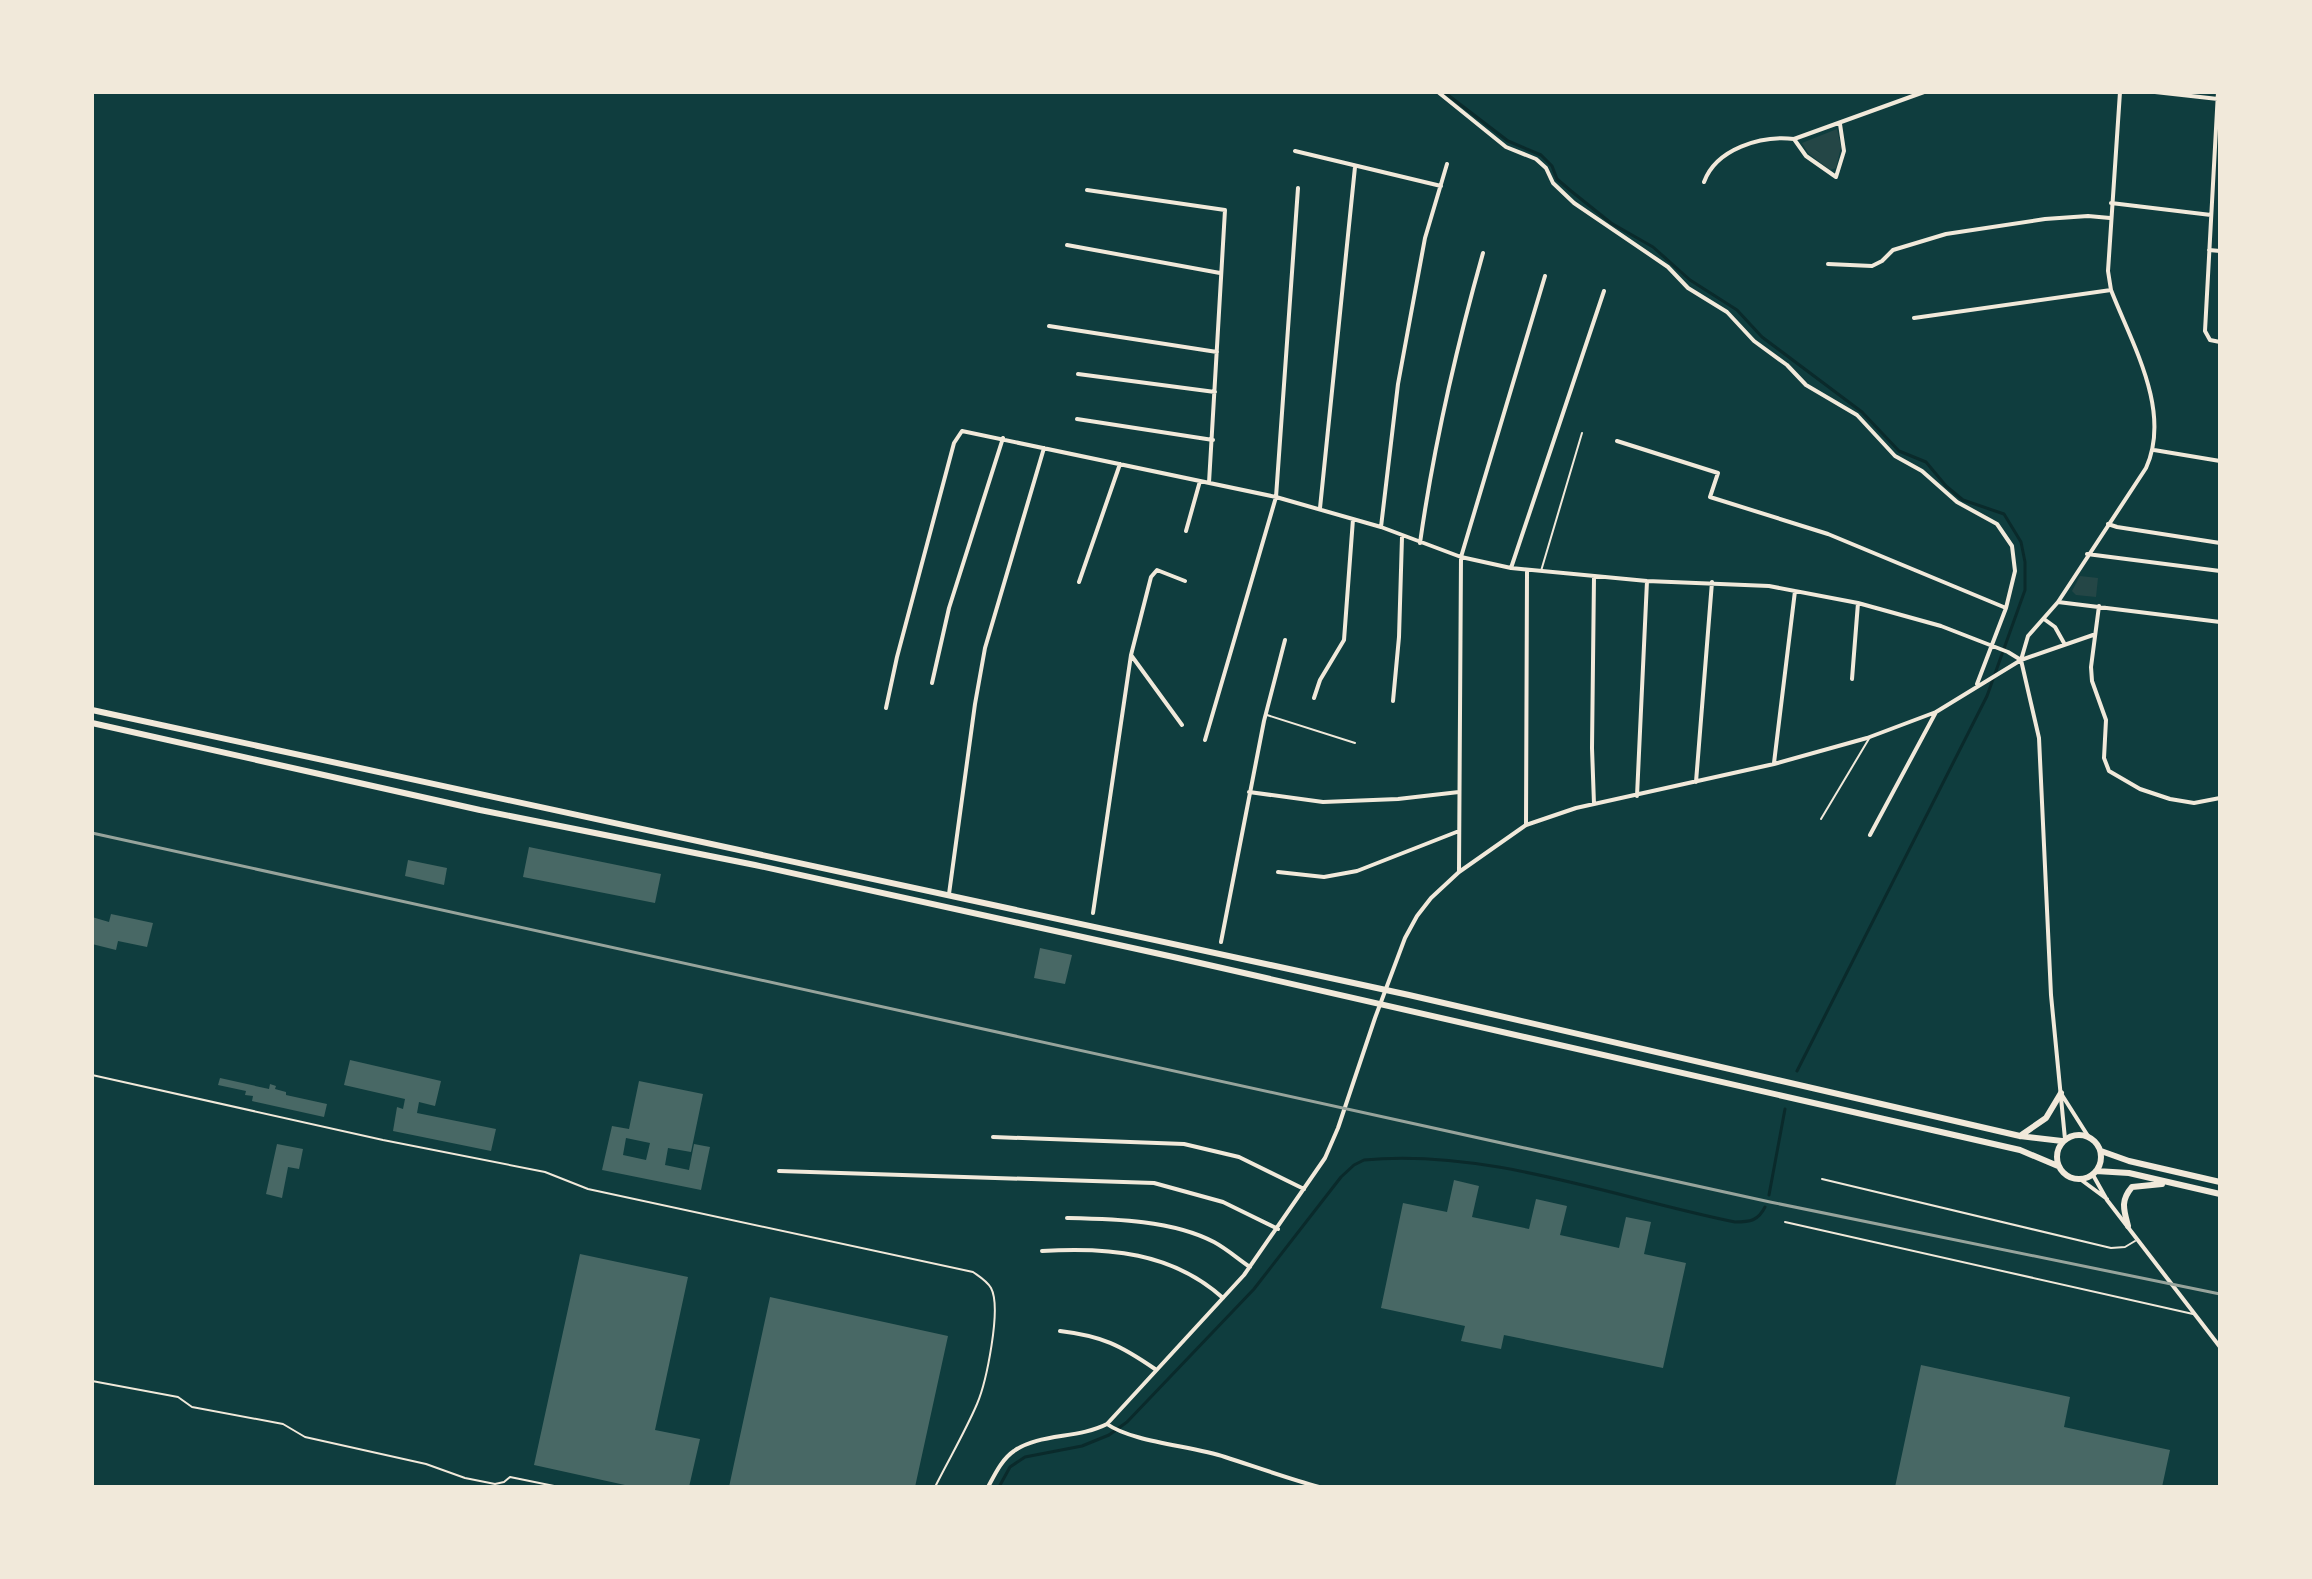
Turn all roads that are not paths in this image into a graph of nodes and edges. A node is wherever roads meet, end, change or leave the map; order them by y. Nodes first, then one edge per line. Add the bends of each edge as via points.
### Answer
1 (1438, 92) edge
2 (1924, 92) edge
3 (2120, 92) edge
4 (2155, 92) edge
5 (2218, 92) edge
6 (2218, 99) junction
7 (1840, 124) junction
8 (1794, 139) junction
9 (1295, 151) dead end
10 (1447, 164) dead end
11 (1355, 167) junction
12 (2217, 176) edge
13 (1704, 182) dead end
14 (1441, 186) junction
15 (1298, 188) dead end
16 (1087, 190) dead end
17 (2111, 203) junction
18 (2211, 215) junction
19 (2110, 218) junction
20 (1067, 245) dead end
21 (2209, 250) junction
22 (2220, 251) edge
23 (1483, 253) dead end
24 (1828, 264) dead end
25 (1220, 273) junction
26 (1545, 276) dead end
27 (2111, 290) junction
28 (1604, 291) dead end
29 (1914, 318) dead end
30 (1049, 326) dead end
31 (2220, 342) edge
32 (1217, 352) junction
33 (1078, 374) dead end
34 (1215, 392) junction
35 (1077, 419) dead end
36 (1582, 433) dead end
37 (1003, 438) junction
38 (1213, 440) junction
39 (1617, 441) dead end
40 (1045, 447) junction
41 (2154, 450) junction
42 (2220, 461) edge
43 (1120, 464) junction
44 (1200, 481) junction
45 (1209, 483) junction
46 (1276, 497) junction
47 (1320, 508) junction
48 (1353, 519) junction
49 (2108, 524) junction
50 (1381, 527) junction
51 (1186, 531) dead end
52 (1402, 537) junction
53 (1420, 543) junction
54 (2220, 543) edge
55 (2087, 554) junction
56 (1461, 557) junction
57 (1511, 568) junction
58 (1527, 571) junction
59 (2220, 571) edge
60 (1541, 572) junction
61 (1594, 577) junction
62 (1185, 581) dead end
63 (1647, 581) junction
64 (1079, 582) dead end
65 (1712, 582) junction
66 (1795, 591) junction
67 (2058, 602) junction
68 (1858, 603) junction
69 (2099, 606) junction
70 (2006, 608) junction
71 (2044, 619) junction
72 (2220, 622) edge
73 (2093, 635) junction
74 (1285, 640) dead end
75 (2064, 643) junction
76 (1993, 646) junction
77 (1131, 655) junction
78 (2021, 660) junction
79 (1852, 679) dead end
80 (932, 683) dead end
81 (1976, 686) junction
82 (1314, 698) dead end
83 (1393, 701) dead end
84 (886, 708) dead end
85 (92, 710) edge
86 (1936, 712) junction
87 (1266, 714) junction
88 (92, 723) edge
89 (1182, 725) dead end
90 (1870, 736) junction
91 (1205, 740) dead end
92 (1355, 743) dead end
93 (1774, 764) junction
94 (1696, 782) junction
95 (1249, 792) junction
96 (1459, 792) junction
97 (1637, 796) junction
98 (2220, 798) edge
99 (1594, 804) junction
100 (1821, 819) dead end
101 (1526, 825) junction
102 (1459, 831) junction
103 (1870, 835) dead end
104 (1278, 872) dead end
105 (1459, 872) junction
106 (949, 894) junction
107 (1093, 913) dead end
108 (1221, 942) dead end
109 (1385, 989) junction
110 (1380, 1003) junction
111 (92, 1075) edge
112 (2061, 1093) junction
113 (2020, 1136) junction
114 (2088, 1136) junction
115 (993, 1137) dead end
116 (2064, 1140) junction
117 (2101, 1151) junction
118 (2058, 1166) junction
119 (779, 1171) dead end
120 (2095, 1173) junction
121 (1822, 1179) dead end
122 (2080, 1179) junction
123 (2220, 1182) edge
124 (2174, 1184) junction
125 (1304, 1189) junction
126 (2220, 1194) edge
127 (2107, 1200) junction
128 (1067, 1218) dead end
129 (1785, 1222) dead end
130 (2128, 1226) junction
131 (1278, 1229) junction
132 (2138, 1239) junction
133 (1042, 1251) dead end
134 (1250, 1267) junction
135 (1223, 1298) junction
136 (2194, 1314) junction
137 (1060, 1331) dead end
138 (2220, 1347) edge
139 (1155, 1369) junction
140 (92, 1381) edge
141 (1107, 1424) junction
142 (559, 1487) edge
143 (935, 1487) edge
144 (988, 1487) edge
145 (1319, 1487) edge

1 - 70 street via 1506,147 1536,159 1574,203 1727,312 1806,385 1857,415 1895,456 1997,524 2012,546 2015,562
2 - 7 street
3 - 17 street
4 - 6 street
5 - 6 street
6 - 12 street
7 - 8 street
7 - 8 street via 1844,151 1836,177 1806,156
8 - 13 street via 1735,150 1713,165
9 - 11 street
10 - 14 street
11 - 14 street
11 - 47 street
12 - 18 street
14 - 50 street via 1425,238 1398,384
15 - 46 street
16 - 25 street via 1225,210
17 - 18 street
17 - 19 street
18 - 21 street
19 - 24 street via 2045,219 1946,234 1893,250 1872,266
19 - 27 street
20 - 25 street
21 - 22 street
21 - 31 street via 2205,331
23 - 53 street via 1443,409
25 - 32 street
26 - 56 street
27 - 29 street
27 - 41 street via 2152,399
28 - 57 street
30 - 32 street
32 - 34 street
33 - 34 street
34 - 38 street
35 - 38 street
36 - 60 lane
37 - 40 street
37 - 80 street via 949,608
37 - 84 street via 962,431 954,443
38 - 45 street
39 - 70 street via 1718,473 1710,497 1828,534
40 - 43 street
40 - 106 street via 985,648
41 - 42 street
41 - 49 street
43 - 44 street
43 - 64 street
44 - 45 street
44 - 51 street
45 - 46 street
46 - 47 street
46 - 91 street
47 - 48 street
48 - 50 street
48 - 82 street via 1344,640
49 - 54 street
49 - 55 street
50 - 52 street
52 - 53 street
52 - 83 street
53 - 56 street
55 - 59 street
55 - 67 street
56 - 57 street
56 - 96 street
57 - 58 street
58 - 60 street
58 - 101 street
60 - 61 street
61 - 63 street
61 - 99 street
62 - 77 street via 1153,571
63 - 65 street
63 - 97 street
65 - 66 street
65 - 94 street
66 - 68 street
66 - 93 street
67 - 69 street
67 - 71 street
68 - 76 street
68 - 79 street
69 - 72 street
69 - 73 street
70 - 76 street
71 - 75 street
71 - 78 street via 2028,636
73 - 75 street
73 - 98 street via 2092,681 2106,720 2104,758 2109,771 2170,799 2194,803
74 - 87 street
75 - 78 street
76 - 78 street
76 - 81 street
77 - 89 street
77 - 107 street
78 - 81 street
78 - 112 street via 2039,738
81 - 86 street
85 - 106 main road
86 - 90 street
86 - 103 street
87 - 92 lane
87 - 95 street
88 - 110 main road
90 - 93 street
90 - 100 lane
93 - 94 street
94 - 97 street
95 - 96 street via 1323,802
95 - 108 street
96 - 102 street
97 - 99 street
99 - 101 street
101 - 105 street
102 - 104 street via 1357,871 1324,877
102 - 105 street
105 - 109 street via 1417,916
106 - 109 main road
109 - 110 street
109 - 113 main road
110 - 118 main road via 2020,1150
110 - 125 street via 1332,1144
111 - 143 lane via 545,1172 588,1189 973,1272 994,1296 991,1343 978,1401
112 - 113 main road via 2046,1118
112 - 114 street
112 - 116 street
113 - 116 main road
114 - 116 main road
114 - 117 main road
115 - 125 street via 1184,1144 1253,1163
116 - 118 main road via 2057,1150
117 - 120 main road
117 - 123 main road
118 - 122 main road
119 - 131 street via 1154,1183 1223,1202
120 - 122 main road
120 - 124 main road via 2129,1173
120 - 127 street
121 - 132 lane via 2111,1248
122 - 127 street
124 - 126 main road
124 - 130 main road via 2132,1187 2123,1205
125 - 131 street
127 - 130 street
128 - 134 street via 1163,1225 1213,1242
129 - 136 lane
130 - 132 street
131 - 134 street
132 - 136 street
133 - 135 street via 1111,1252 1178,1266
134 - 135 street
135 - 139 street
136 - 138 street
137 - 139 street via 1092,1335
139 - 141 street
140 - 142 lane via 283,1424 305,1437 484,1482 510,1477
141 - 144 street via 1089,1433 1024,1445 1007,1457
141 - 145 street via 1123,1435 1224,1457

